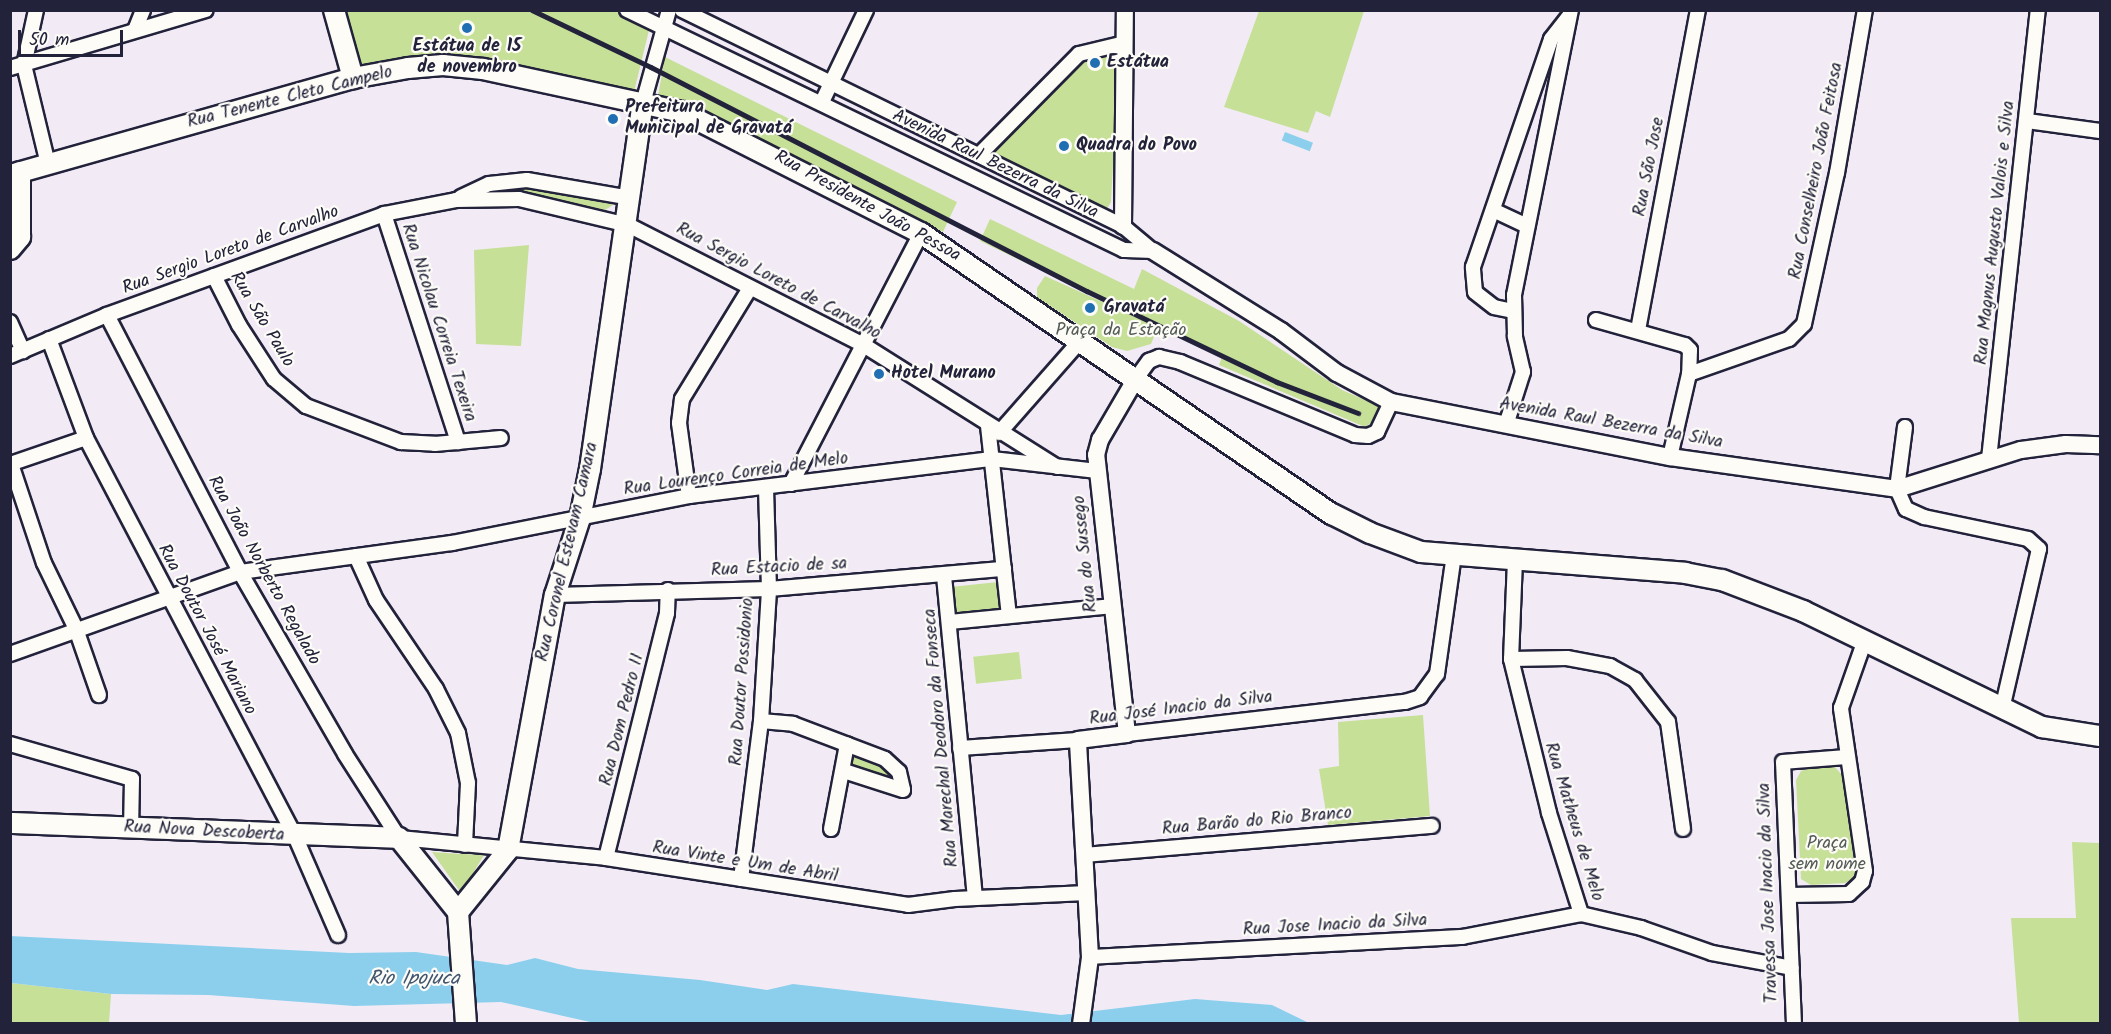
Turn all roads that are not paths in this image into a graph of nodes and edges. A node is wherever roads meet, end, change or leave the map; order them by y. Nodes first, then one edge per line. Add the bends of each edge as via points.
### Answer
1 (36, 10) edge
2 (143, 10) edge
3 (206, 10) edge
4 (334, 10) edge
5 (627, 10) edge
6 (669, 10) edge
7 (682, 10) edge
8 (866, 10) edge
9 (1125, 10) edge
10 (1698, 10) edge
11 (1865, 10) edge
12 (2038, 10) edge
13 (1570, 12) edge
14 (662, 27) junction
15 (135, 30) junction
16 (1125, 43) junction
17 (17, 66) edge
18 (353, 78) junction
19 (833, 82) junction
20 (822, 102) junction
21 (643, 103) junction
22 (2027, 121) junction
23 (2100, 131) edge
24 (944, 138) junction
25 (979, 155) junction
26 (933, 156) junction
27 (48, 164) junction
28 (15, 173) edge
29 (1047, 189) junction
30 (631, 198) junction
31 (456, 200) junction
32 (1038, 208) junction
33 (1492, 210) junction
34 (384, 214) junction
35 (628, 225) junction
36 (1123, 226) junction
37 (1528, 226) junction
38 (921, 233) junction
39 (10, 249) edge
40 (1124, 250) junction
41 (1153, 251) junction
42 (214, 276) junction
43 (750, 288) junction
44 (1513, 311) junction
45 (107, 315) junction
46 (1596, 320) dead end
47 (10, 322) edge
48 (1638, 330) junction
49 (49, 339) junction
50 (1080, 341) junction
51 (862, 344) junction
52 (17, 353) edge
53 (1689, 374) junction
54 (1135, 380) junction
55 (1391, 402) junction
56 (339, 421) joint
57 (1506, 425) junction
58 (1905, 427) dead end
59 (994, 430) junction
60 (86, 438) junction
61 (501, 438) dead end
62 (458, 442) junction
63 (2100, 445) edge
64 (1670, 457) junction
65 (992, 459) junction
66 (1989, 459) junction
67 (11, 464) edge
68 (1057, 467) junction
69 (1097, 471) junction
70 (791, 484) junction
71 (766, 487) junction
72 (1897, 489) junction
73 (689, 496) junction
74 (580, 518) junction
75 (1454, 555) junction
76 (356, 556) junction
77 (1515, 560) junction
78 (1004, 569) junction
79 (240, 572) junction
80 (944, 576) junction
81 (769, 589) junction
82 (668, 590) junction
83 (555, 595) junction
84 (169, 598) junction
85 (1111, 606) junction
86 (1009, 615) junction
87 (949, 622) junction
88 (76, 629) junction
89 (1864, 639) junction
90 (10, 654) edge
91 (1511, 659) junction
92 (99, 695) dead end
93 (2002, 709) junction
94 (761, 721) junction
95 (1126, 734) junction
96 (2100, 736) edge
97 (1078, 740) junction
98 (10, 744) edge
99 (847, 744) junction
100 (960, 748) junction
101 (1846, 757) junction
102 (844, 771) junction
103 (11, 820) edge
104 (1432, 826) dead end
105 (131, 829) junction
106 (831, 829) dead end
107 (1683, 829) dead end
108 (295, 836) junction
109 (399, 838) junction
110 (465, 845) junction
111 (508, 850) junction
112 (1085, 855) junction
113 (606, 858) junction
114 (741, 879) junction
115 (1087, 893) junction
116 (1789, 895) junction
117 (975, 897) junction
118 (458, 912) junction
119 (1581, 914) junction
120 (338, 935) dead end
121 (1090, 957) junction
122 (1792, 968) junction
123 (466, 1023) edge
124 (1081, 1023) edge
125 (1794, 1023) edge

1 - 17 street
2 - 15 street
3 - 15 street
4 - 18 main road
5 - 14 street, Avenida Raul Bezerra da Silva
6 - 14 street
7 - 19 street, Avenida Raul Bezerra da Silva
8 - 19 street
9 - 16 street
10 - 48 street, Rua São Jose
11 - 53 street, Rua Conselheiro João Feitosa via 1809,311 1796,335
12 - 22 street, Rua Magnus Augusto Valois e Silva
13 - 33 street via 1551,39
13 - 37 street
14 - 20 street, Avenida Raul Bezerra da Silva
14 - 21 street
15 - 17 street
16 - 25 street via 1079,54
16 - 36 street
17 - 27 street
18 - 21 main road, Rua Tenente Cleto Campelo via 443,65 483,69
18 - 27 main road, Rua Tenente Cleto Campelo
19 - 20 street
19 - 24 street, Avenida Raul Bezerra da Silva
20 - 26 street, Avenida Raul Bezerra da Silva
21 - 30 main road, Rua Coronel Estevam Camara
21 - 38 main road, Rua Presidente João Pessoa via 682,112 715,126
22 - 23 street
22 - 66 street, Rua Magnus Augusto Valois e Silva
24 - 25 street, Avenida Raul Bezerra da Silva
24 - 26 street
25 - 29 street, Avenida Raul Bezerra da Silva
26 - 32 street, Avenida Raul Bezerra da Silva
27 - 28 main road, Rua Tenente Cleto Campelo
28 - 39 main road via 20,237
29 - 32 street
29 - 36 street, Avenida Raul Bezerra da Silva
30 - 31 street, Rua Sergio Loreto de Carvalho via 527,180 489,184
30 - 35 main road, Rua Coronel Estevam Camara
31 - 34 street, Rua Sergio Loreto de Carvalho
31 - 35 street, Rua Sergio Loreto de Carvalho via 519,200
32 - 40 street, Avenida Raul Bezerra da Silva
33 - 37 street
33 - 44 street via 1473,267 1475,292 1494,307
34 - 42 street, Rua Sergio Loreto de Carvalho
34 - 62 street, Rua Nicolau Correia Texeira
35 - 43 street, Rua Sergio Loreto de Carvalho
35 - 74 main road, Rua Coronel Estevam Camara
36 - 40 street
36 - 41 street, Avenida Raul Bezerra da Silva
37 - 44 street
38 - 50 main road, Rua Presidente João Pessoa
38 - 51 street
40 - 41 street, Avenida Raul Bezerra da Silva
41 - 55 street, Avenida Raul Bezerra da Silva via 1281,331 1337,374
42 - 45 street, Rua Sergio Loreto de Carvalho
42 - 56 street, Rua São Paulo via 239,325 274,379 295,400
43 - 51 street, Rua Sergio Loreto de Carvalho
43 - 73 street via 682,399 679,423
44 - 57 street via 1522,372
45 - 49 street, Rua Sergio Loreto de Carvalho
45 - 79 street, Rua João Norberto Regalado
46 - 48 street
47 - 52 street
48 - 53 street via 1690,350
49 - 52 street, Rua Sergio Loreto de Carvalho
49 - 60 street, Rua Doutor José Mariano
50 - 54 main road, Rua Presidente João Pessoa
50 - 59 street
51 - 59 street, Rua Sergio Loreto de Carvalho
51 - 70 street
53 - 64 street
54 - 55 street via 1149,361 1159,357 1180,362 1355,435 1377,432
54 - 69 street, Rua do Sussego via 1100,440
54 - 75 main road, Rua Presidente João Pessoa via 1332,514 1421,552
55 - 57 street, Avenida Raul Bezerra da Silva
56 - 62 street, Rua Nicolau Correia Texeira via 401,442
57 - 64 street, Avenida Raul Bezerra da Silva
58 - 72 street
59 - 65 street
59 - 68 street, Rua Sergio Loreto de Carvalho
60 - 67 street
60 - 84 street, Rua Doutor José Mariano
61 - 62 street, Rua Nicolau Correia Texeira
63 - 66 street, Avenida Raul Bezerra da Silva via 2066,444
64 - 72 street, Avenida Raul Bezerra da Silva
65 - 68 street, Rua Lourenço Correia de Melo
65 - 70 street, Rua Lourenço Correia de Melo
65 - 78 street
66 - 72 street, Avenida Raul Bezerra da Silva
67 - 88 street via 44,563
68 - 69 street, Rua Lourenço Correia de Melo
69 - 85 street, Rua do Sussego
70 - 71 street, Rua Lourenço Correia de Melo
71 - 73 street, Rua Lourenço Correia de Melo
71 - 81 street, Rua Doutor Possidonio
72 - 93 street via 1906,509 1914,514 2036,544 2039,555
73 - 74 street, Rua Lourenço Correia de Melo
74 - 76 street, Rua Lourenço Correia de Melo via 452,543
74 - 83 main road, Rua Coronel Estevam Camara
75 - 77 main road, Rua Presidente João Pessoa
75 - 95 street, Rua José Inacio da Silva via 1437,674 1420,697 1405,702
76 - 79 street, Rua Lourenço Correia de Melo
76 - 110 street via 376,600 436,689 458,733 468,783
77 - 89 main road, Rua Presidente João Pessoa via 1699,574 1755,592
77 - 91 street, Rua Matheus de Melo
78 - 80 street, Rua Estacio de sa
78 - 86 street
79 - 84 street, Rua Lourenço Correia de Melo
79 - 109 street, Rua João Norberto Regalado via 345,754
80 - 81 street, Rua Estacio de sa
80 - 87 street, Rua Marechal Deodoro da Fonseca
81 - 82 street, Rua Estacio de sa
81 - 94 street, Rua Doutor Possidonio
82 - 83 street, Rua Estacio de sa
82 - 113 street, Rua Dom Pedro II via 668,613
83 - 111 main road, Rua Coronel Estevam Camara
84 - 88 street, Rua Lourenço Correia de Melo
84 - 108 street, Rua Doutor José Mariano
85 - 86 street
85 - 95 street, Rua do Sussego
86 - 87 street
87 - 100 street, Rua Marechal Deodoro da Fonseca
88 - 90 street, Rua Lourenço Correia de Melo
88 - 92 street
89 - 93 main road, Rua Presidente João Pessoa
89 - 101 street via 1842,696
91 - 107 street via 1567,658 1610,666 1635,680 1668,723
91 - 119 street, Rua Matheus de Melo via 1549,813
93 - 96 main road, Rua Presidente João Pessoa via 2059,731
94 - 99 street via 793,724
94 - 114 street, Rua Doutor Possidonio
95 - 97 street, Rua José Inacio da Silva
97 - 100 street, Rua José Inacio da Silva
97 - 112 street
98 - 105 street via 128,777 134,782
99 - 102 street
99 - 102 street via 894,764 903,790
100 - 117 street, Rua Marechal Deodoro da Fonseca
101 - 116 street, Travessa Jose Inacio da Silva via 1783,762
101 - 116 street via 1865,871 1862,882 1849,894
102 - 106 street
103 - 105 main road, Rua Nova Descoberta
104 - 112 street, Rua Barão do Rio Branco
105 - 108 main road, Rua Nova Descoberta
108 - 109 main road, Rua Nova Descoberta
108 - 120 street, Rua Doutor José Mariano
109 - 110 street, Rua Vinte e Um de Abril
109 - 118 main road
110 - 111 street, Rua Vinte e Um de Abril
111 - 113 street, Rua Vinte e Um de Abril
111 - 118 main road, Rua Coronel Estevam Camara
112 - 115 street
113 - 114 street, Rua Vinte e Um de Abril
114 - 117 street, Rua Vinte e Um de Abril via 908,905
115 - 117 street, Rua Vinte e Um de Abril
115 - 121 street
116 - 122 street, Travessa Jose Inacio da Silva
118 - 123 main road
119 - 121 street, Rua Jose Inacio da Silva via 1462,937
119 - 122 street, Rua Matheus de Melo via 1641,928 1712,953
121 - 124 street
122 - 125 street, Travessa Jose Inacio da Silva

